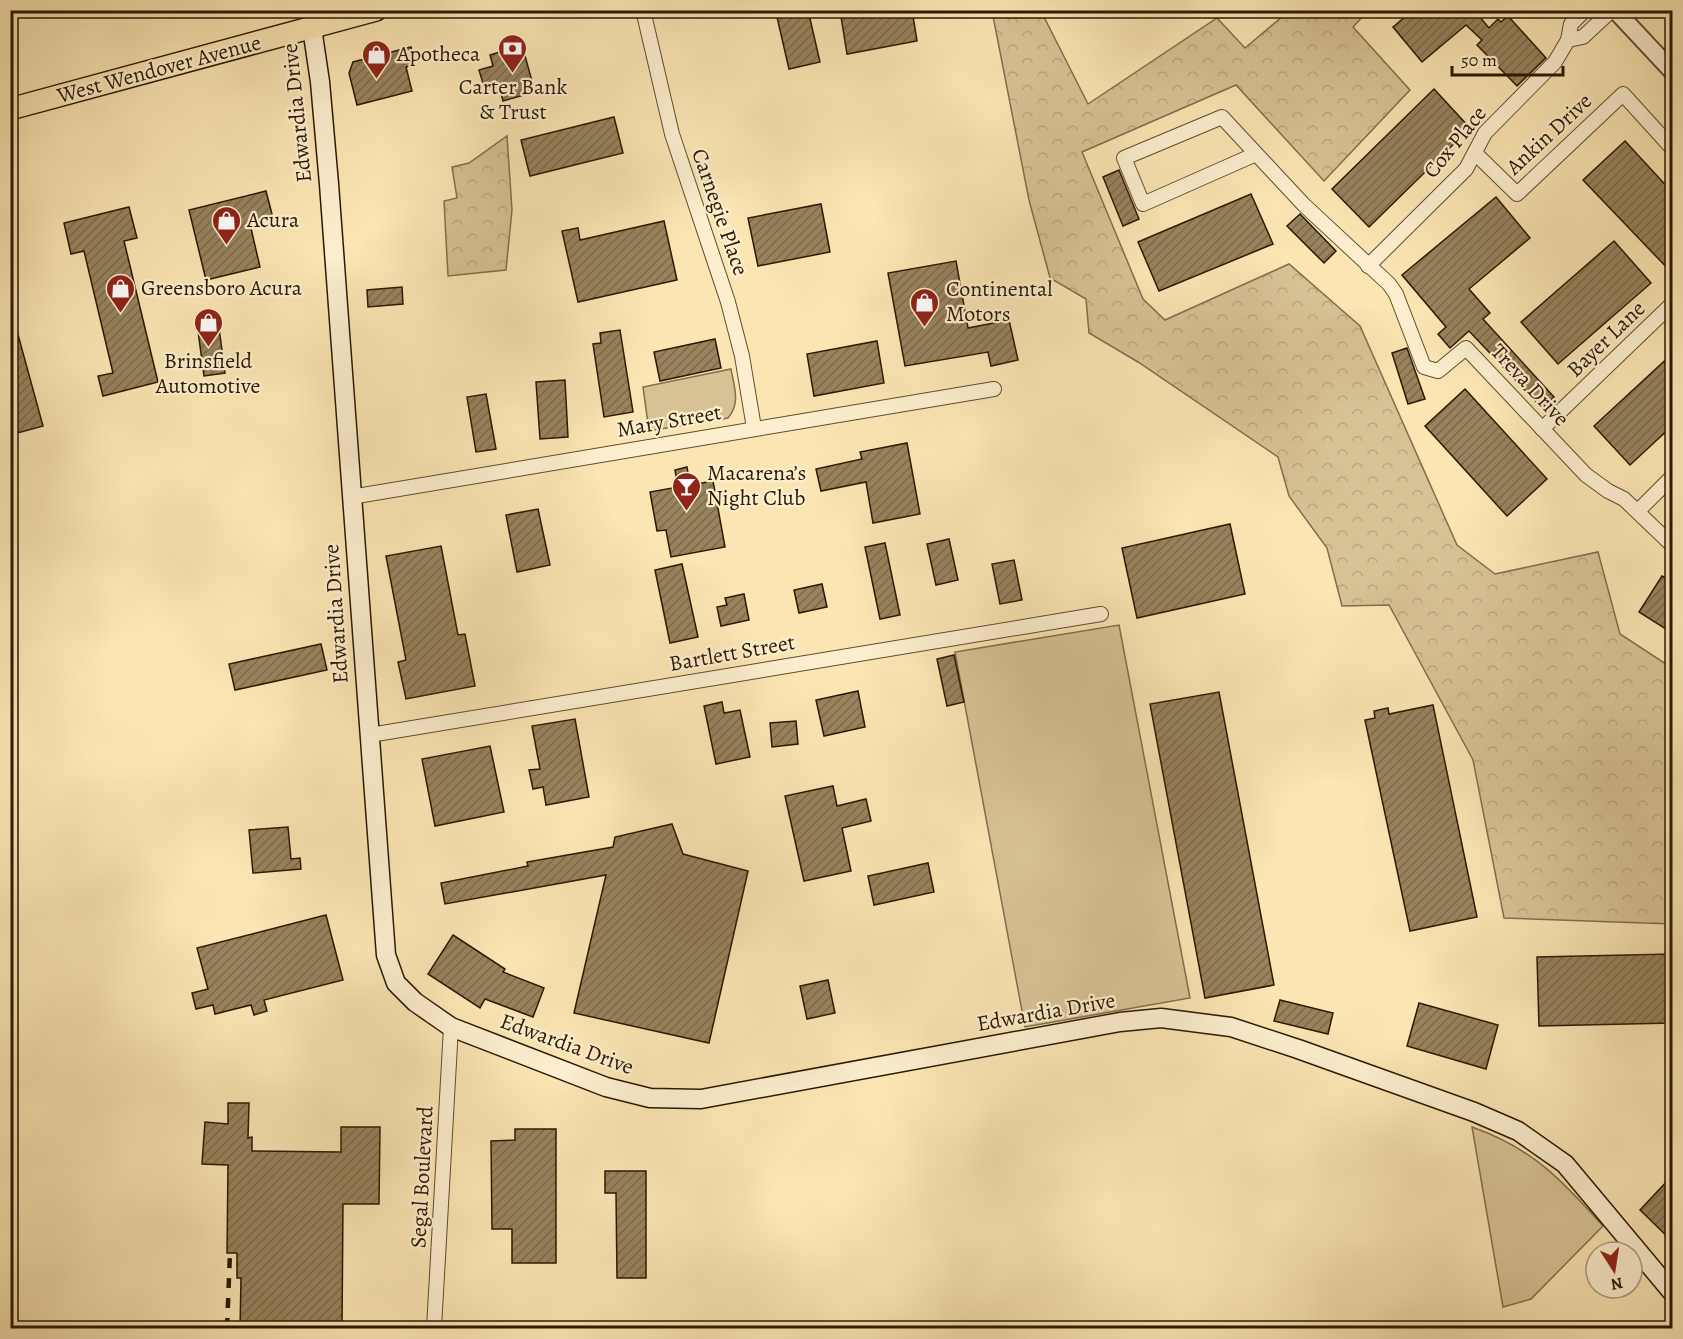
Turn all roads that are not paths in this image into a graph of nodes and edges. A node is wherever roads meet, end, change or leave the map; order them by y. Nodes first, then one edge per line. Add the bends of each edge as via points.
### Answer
1 (376, 10) edge
2 (643, 10) edge
3 (1585, 10) edge
4 (1613, 10) edge
5 (312, 28) junction
6 (1568, 40) junction
7 (1672, 71) edge
8 (10, 109) edge
9 (1672, 148) edge
10 (1256, 154) junction
11 (1476, 154) junction
12 (1368, 266) junction
13 (1672, 304) edge
14 (994, 389) dead end
15 (754, 428) junction
16 (1542, 429) junction
17 (1672, 477) edge
18 (351, 497) junction
19 (1638, 511) junction
20 (1672, 545) edge
21 (1101, 614) dead end
22 (369, 735) junction
23 (451, 1027) junction
24 (1672, 1292) edge
25 (434, 1329) edge

1 - 5 highway, West Wendover Avenue
2 - 15 street, Carnegie Place via 672,136 728,302
3 - 6 street, Cox Place via 1571,24
4 - 6 street via 1583,37
4 - 7 street
5 - 8 highway, West Wendover Avenue
5 - 18 main road, Edwardia Drive via 321,92
6 - 11 street, Cox Place via 1555,62 1485,133
9 - 11 street, Ankin Drive via 1623,94 1517,194
10 - 10 street, Treva Drive via 1222,117 1124,158 1143,204
10 - 12 street, Treva Drive
11 - 12 street, Cox Place via 1466,169
12 - 16 street, Treva Drive via 1396,294 1424,367 1438,371 1466,348
13 - 16 street, Bayer Lane
14 - 15 street, Mary Street
15 - 18 street, Mary Street
16 - 19 street, Treva Drive via 1586,475
17 - 19 street
18 - 22 main road, Edwardia Drive
19 - 20 street, Treva Drive
21 - 22 street, Bartlett Street
22 - 23 main road, Edwardia Drive via 386,955 396,983
23 - 24 main road, Edwardia Drive via 606,1088 650,1098 701,1099 1120,1022 1196,1020 1231,1028 1474,1112 1518,1131 1566,1164
23 - 25 street, Segal Boulevard

